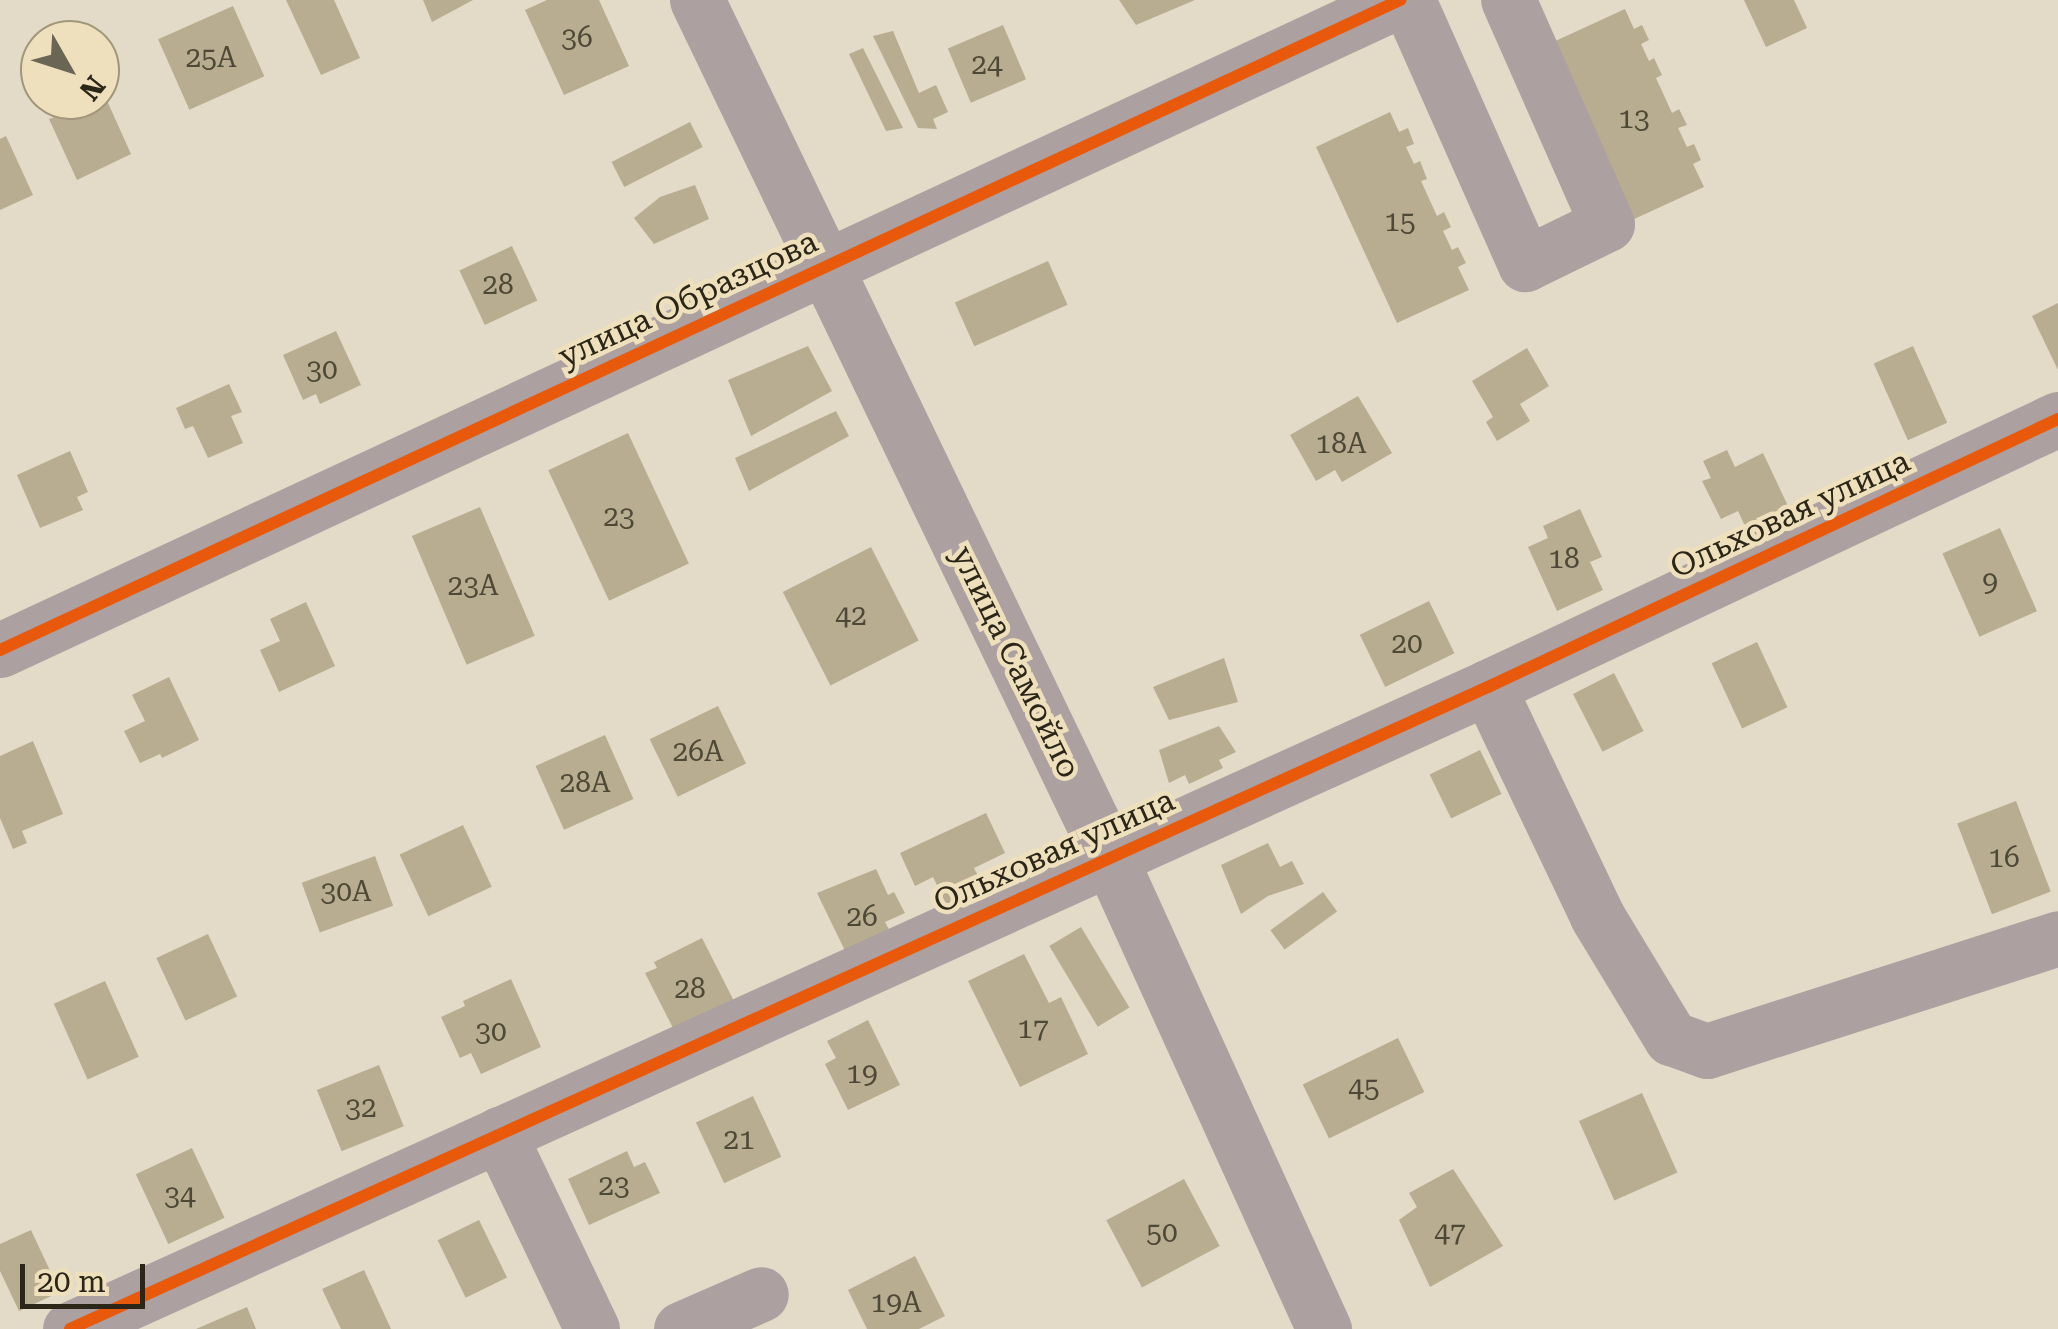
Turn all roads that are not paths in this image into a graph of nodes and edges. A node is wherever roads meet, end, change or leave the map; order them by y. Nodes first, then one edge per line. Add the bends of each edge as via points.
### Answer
1 (697, 0) edge
2 (1404, 0) edge
3 (1508, 0) edge
4 (826, 265) junction
5 (2058, 419) edge
6 (0, 650) edge
7 (1488, 686) junction
8 (1109, 856) junction
9 (2058, 938) edge
10 (499, 1134) junction
11 (760, 1294) dead end
12 (70, 1329) edge
13 (592, 1329) edge
14 (681, 1329) edge
15 (1324, 1329) edge

1 - 4 street, улица Самойло
2 - 3 street via 1525,264 1607,224
2 - 4 street, улица Образцова
4 - 6 street, улица Образцова
4 - 8 street, улица Самойло
5 - 7 street, Ольховая улица
7 - 8 street, Ольховая улица
7 - 9 street via 1597,916 1671,1038 1707,1051
8 - 10 street, Ольховая улица
8 - 15 street, улица Самойло
10 - 12 street, Ольховая улица
10 - 13 street
11 - 14 street

